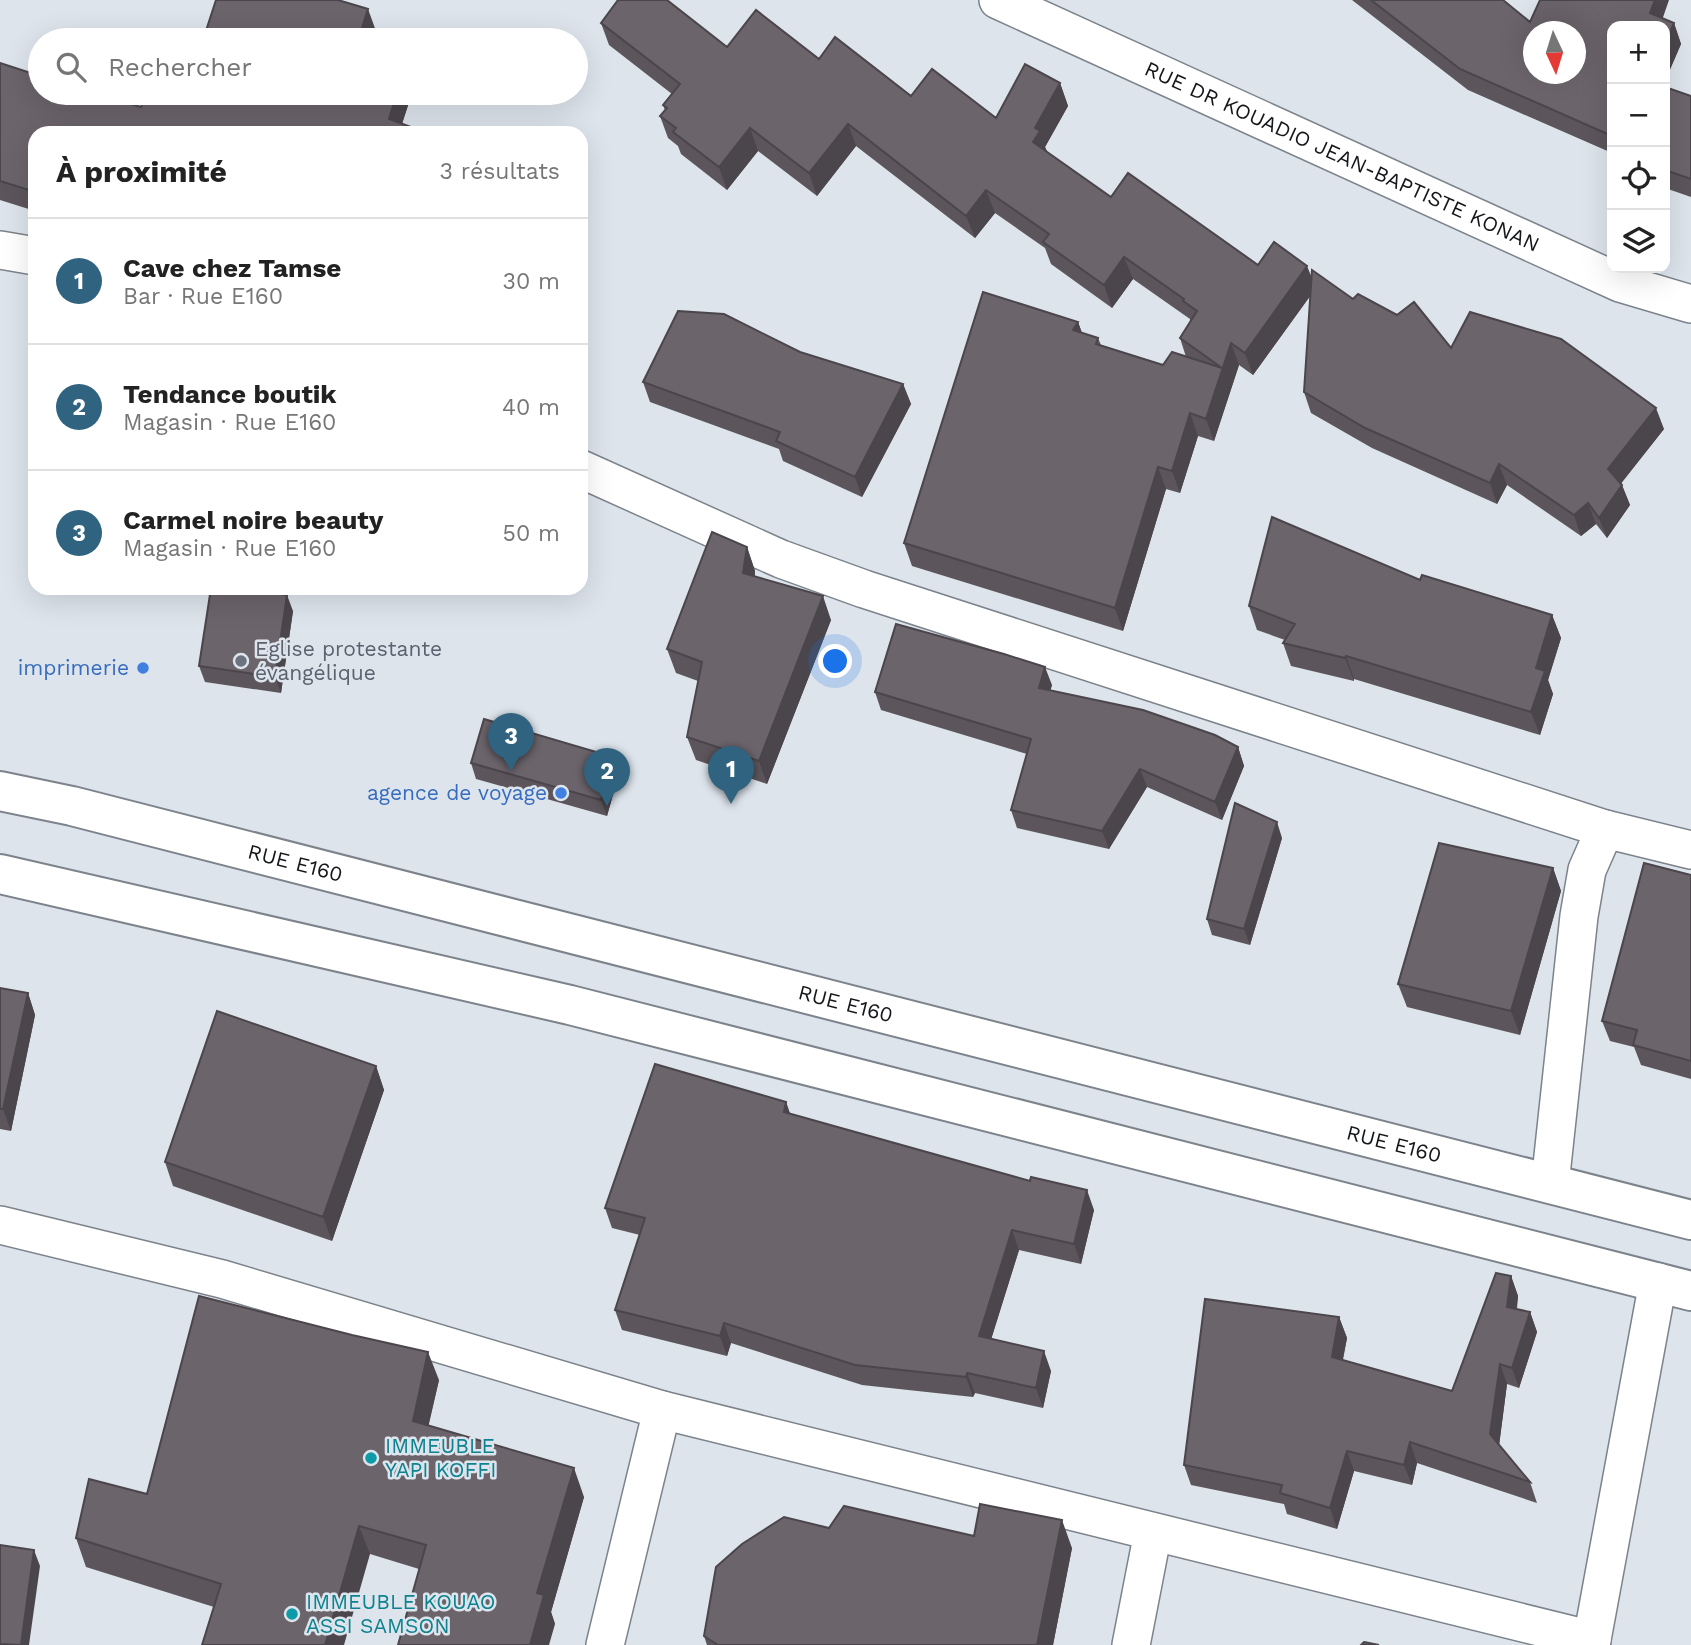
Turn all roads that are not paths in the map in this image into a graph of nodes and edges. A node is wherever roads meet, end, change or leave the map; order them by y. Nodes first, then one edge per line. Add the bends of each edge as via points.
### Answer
1 (998, 0) edge
2 (0, 250) edge
3 (28, 255) edge
4 (1691, 304) edge
5 (588, 472) edge
6 (0, 791) edge
7 (1605, 829) junction
8 (1691, 850) edge
9 (0, 874) edge
10 (1550, 1184) junction
11 (1691, 1220) edge
12 (0, 1225) edge
13 (1674, 1287) edge
14 (662, 1410) junction
15 (1153, 1532) junction
16 (1592, 1642) edge
17 (605, 1645) edge
18 (1131, 1645) edge

1 - 4 street, RUE DR KOUADIO JEAN-BAPTISTE KONAN via 1620,283
2 - 3 street
5 - 7 street via 781,559 864,589
6 - 10 street, RUE E160
7 - 8 street
7 - 10 street via 1587,870 1579,916
9 - 13 street via 570,1005
10 - 11 street, RUE E160
12 - 14 street via 222,1279
13 - 16 street
14 - 15 street
14 - 17 street
15 - 16 street
15 - 18 street

